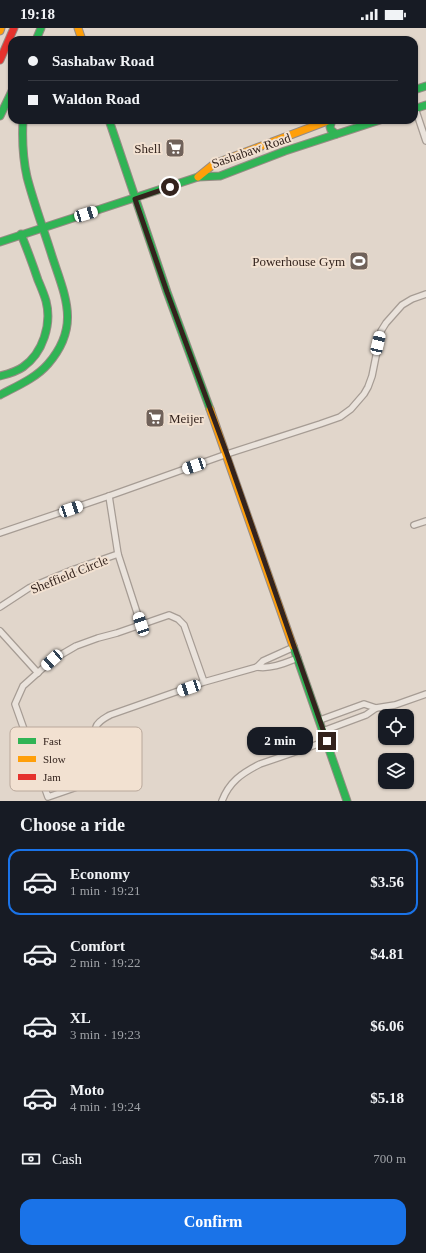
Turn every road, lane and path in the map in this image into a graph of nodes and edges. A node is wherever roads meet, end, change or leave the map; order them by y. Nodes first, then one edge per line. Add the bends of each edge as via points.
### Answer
1 (2, 28) edge
2 (0, 31) edge
3 (8, 42) edge
4 (0, 60) edge
5 (8, 99) edge
6 (0, 116) edge
7 (418, 119) edge
8 (23, 124) edge
9 (110, 124) edge
10 (320, 124) edge
11 (330, 124) edge
12 (367, 124) edge
13 (336, 134) junction
14 (426, 141) edge
15 (241, 154) junction
16 (246, 166) junction
17 (198, 177) junction
18 (135, 199) junction
19 (43, 227) junction
20 (21, 234) junction
21 (0, 242) edge
22 (426, 294) edge
23 (0, 376) edge
24 (0, 395) edge
25 (227, 454) junction
26 (109, 496) junction
27 (426, 522) edge
28 (414, 525) dead end
29 (0, 533) edge
30 (118, 554) junction
31 (0, 607) edge
32 (141, 624) junction
33 (0, 631) edge
34 (294, 647) junction
35 (298, 658) junction
36 (257, 666) junction
37 (38, 673) junction
38 (204, 682) junction
39 (426, 694) edge
40 (376, 708) junction
41 (320, 720) junction
42 (23, 727) edge
43 (96, 727) edge
44 (323, 731) junction
45 (327, 741) junction
46 (46, 791) edge
47 (65, 791) edge
48 (222, 801) edge
49 (347, 801) edge

1 - 2 main road
3 - 4 main road
5 - 6 main road
7 - 14 street
8 - 19 main road via 26,170
9 - 18 main road
10 - 15 main road, Sashabaw Road
11 - 13 main road via 330,130
12 - 13 main road, Sashabaw Road
13 - 16 main road, Sashabaw Road
15 - 16 main road
15 - 17 main road, Sashabaw Road via 214,164
16 - 17 main road, Sashabaw Road via 220,176
17 - 18 main road, Sashabaw Road
18 - 19 main road, Sashabaw Road
18 - 25 main road
19 - 20 main road, Sashabaw Road
19 - 24 main road via 65,291 68,314 65,334 58,352 46,366
20 - 21 main road, Sashabaw Road
20 - 23 main road via 46,301 49,322 44,341 33,358 19,369
22 - 25 street via 402,305 386,323 381,331 368,387 350,409 340,417
25 - 26 street
25 - 34 main road
26 - 29 street
26 - 30 street
27 - 28 street
30 - 31 street, Sheffield Circle via 29,588
30 - 32 street
32 - 37 street via 76,646 52,660
32 - 38 street via 169,615 178,619 184,625
33 - 37 street
34 - 35 main road
34 - 36 street
35 - 36 street via 276,666
35 - 41 main road
36 - 38 street
37 - 42 street via 24,686 15,704
38 - 43 street via 117,713 101,720
39 - 40 street via 395,705
40 - 41 street via 364,704
40 - 44 street via 366,715
41 - 44 main road
44 - 45 main road
45 - 48 street via 249,770 231,784
45 - 49 main road
46 - 47 street via 48,797

